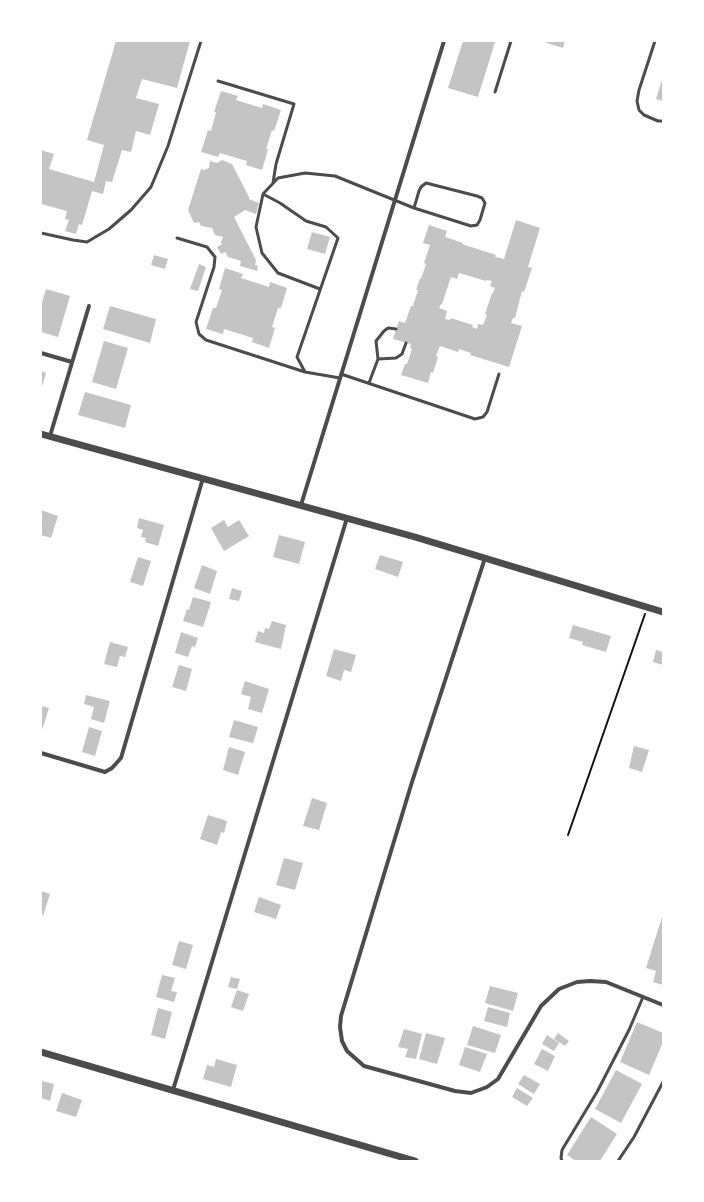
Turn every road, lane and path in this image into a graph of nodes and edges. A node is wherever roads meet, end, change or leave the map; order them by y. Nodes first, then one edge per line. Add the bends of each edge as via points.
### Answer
1 (201, 41) edge
2 (444, 41) edge
3 (512, 41) edge
4 (655, 41) edge
5 (218, 81) dead end
6 (495, 92) dead end
7 (663, 121) edge
8 (273, 183) junction
9 (263, 194) junction
10 (395, 201) junction
11 (414, 208) junction
12 (41, 233) edge
13 (177, 238) dead end
14 (320, 289) junction
15 (89, 306) dead end
16 (396, 329) dead end
17 (406, 343) dead end
18 (41, 353) edge
19 (378, 359) junction
20 (72, 362) junction
21 (305, 372) junction
22 (499, 374) dead end
23 (341, 376) junction
24 (369, 383) junction
25 (41, 434) edge
26 (50, 436) junction
27 (203, 478) junction
28 (301, 505) junction
29 (348, 518) junction
30 (485, 558) junction
31 (647, 607) junction
32 (663, 612) edge
33 (41, 753) edge
34 (568, 835) dead end
35 (643, 996) junction
36 (663, 1005) edge
37 (41, 1052) edge
38 (663, 1082) edge
39 (173, 1090) junction
40 (415, 1161) edge
41 (562, 1161) edge
42 (618, 1161) edge

1 - 12 lane via 168,146 151,187 131,210 109,229 87,242
2 - 10 street
3 - 6 lane
4 - 7 lane via 637,101 644,115
5 - 8 lane via 294,104
8 - 9 lane
8 - 10 lane via 278,178 305,173 335,176
9 - 14 lane via 256,228 262,253 278,273
9 - 14 lane via 306,221 326,227 338,238
10 - 11 lane
10 - 23 street
11 - 11 lane via 474,226 480,220 485,203 477,196 426,183
13 - 21 lane via 206,247 215,257 196,322 199,334 206,340
14 - 21 lane via 297,357
15 - 20 street
16 - 19 lane via 388,328 376,341
17 - 19 lane via 402,354 396,358
18 - 20 street
19 - 24 lane
20 - 26 street
21 - 23 lane
22 - 24 lane via 487,412 475,420
23 - 24 lane
23 - 28 street
25 - 26 street
26 - 27 street
27 - 28 street
27 - 33 street via 121,758 105,772
28 - 29 street
29 - 30 street
29 - 39 street
30 - 31 street
30 - 35 street via 412,782 341,1016 342,1041 347,1050 364,1066 455,1091 471,1092 487,1087 498,1079 541,1006 559,989 577,982 606,982
31 - 32 street
31 - 34 path
35 - 36 street
35 - 41 lane via 629,1030 597,1092 562,1150
37 - 39 street
38 - 42 lane via 634,1137
39 - 40 street

